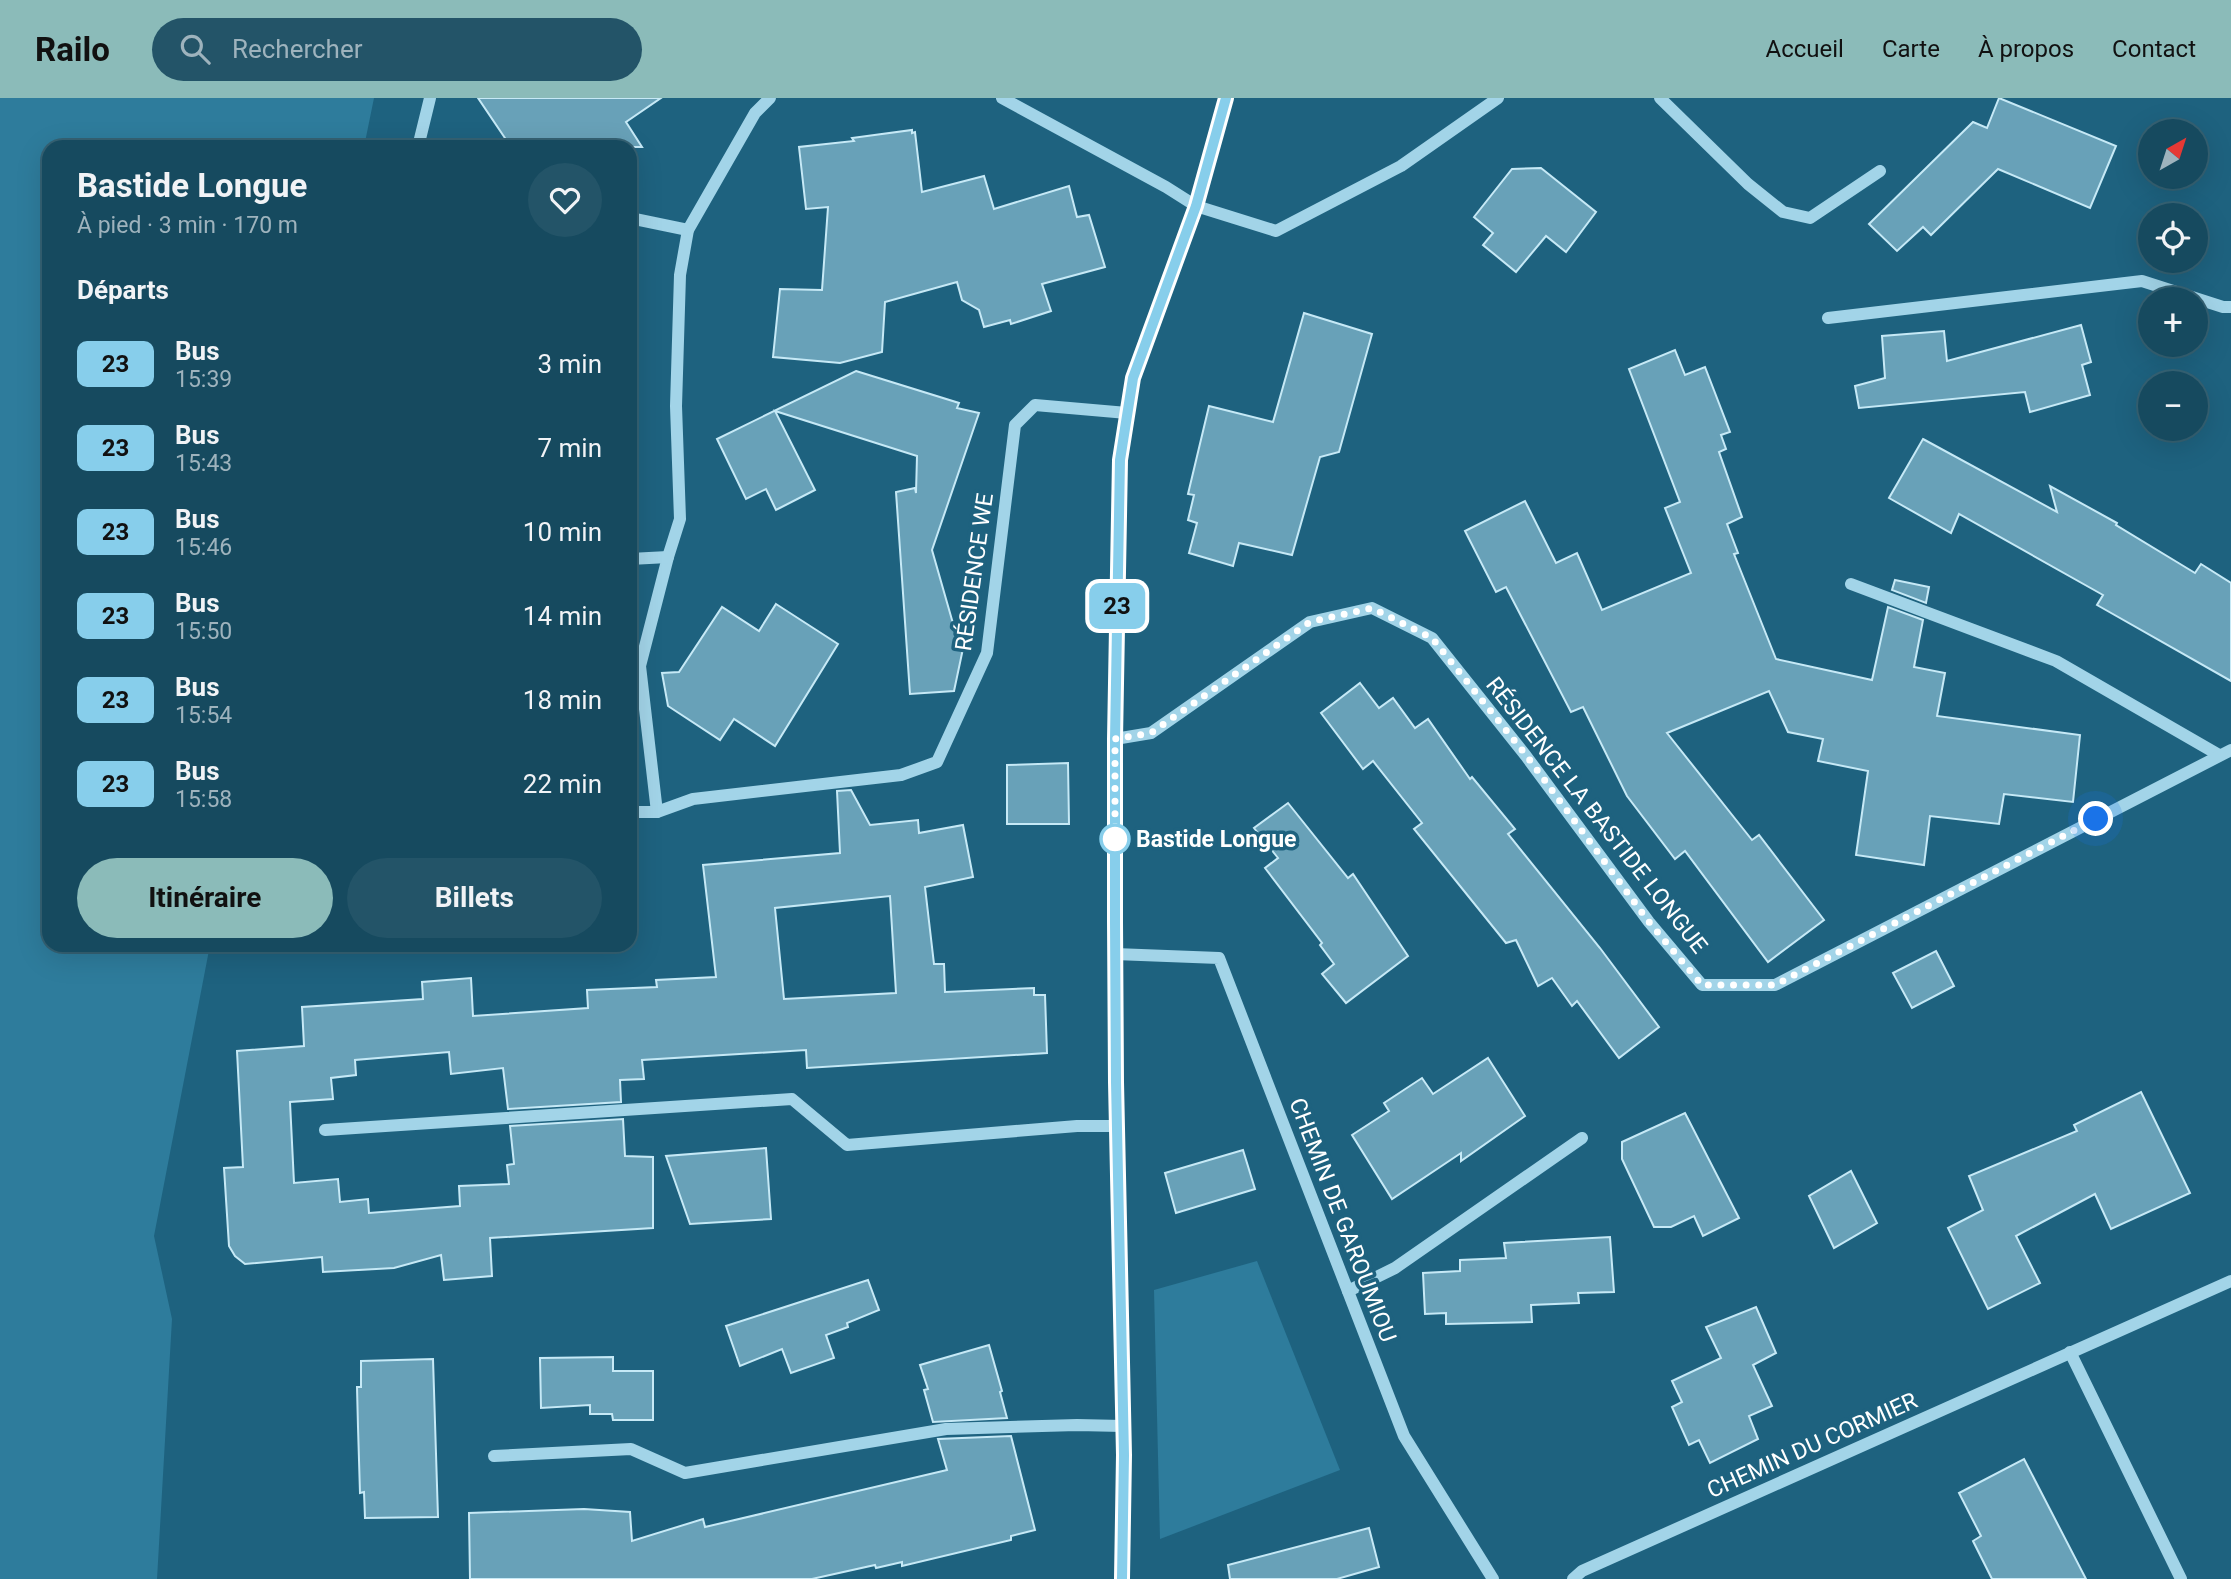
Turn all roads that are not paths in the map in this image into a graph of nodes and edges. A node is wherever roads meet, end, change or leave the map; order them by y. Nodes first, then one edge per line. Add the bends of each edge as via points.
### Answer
1 (430, 98) edge
2 (770, 98) edge
3 (1002, 98) edge
4 (1226, 98) edge
5 (1498, 98) edge
6 (1660, 98) edge
7 (420, 140) edge
8 (1880, 171) dead end
9 (1196, 206) junction
10 (637, 219) edge
11 (688, 230) junction
12 (2231, 307) edge
13 (1828, 318) dead end
14 (1127, 413) junction
15 (668, 557) junction
16 (637, 559) edge
17 (1852, 584) dead end
18 (1115, 739) junction
19 (2225, 753) edge
20 (637, 812) edge
21 (657, 812) junction
22 (1115, 954) junction
23 (1117, 1126) junction
24 (325, 1130) dead end
25 (1582, 1138) dead end
26 (2231, 1281) edge
27 (1348, 1291) junction
28 (2070, 1352) junction
29 (1123, 1426) junction
30 (494, 1456) dead end
31 (1122, 1579) edge
32 (1493, 1579) edge
33 (1573, 1579) edge
34 (2181, 1579) edge

1 - 7 street
2 - 11 street via 755,113
3 - 9 street
4 - 9 street
5 - 9 street via 1401,166 1276,231
6 - 8 street via 1783,212 1810,218
9 - 14 street via 1133,378
10 - 11 street
11 - 15 street via 680,275 676,406 680,519
12 - 13 street via 2142,281
14 - 18 street via 1120,460
14 - 21 street, RÉSIDENCE WE via 1035,405 1015,425 987,653 937,762 901,775 693,799
15 - 16 street
15 - 21 street via 640,666
17 - 19 street, RÉSIDENCE LA BASTIDE LONGUE via 2056,661
18 - 19 street, RÉSIDENCE LA BASTIDE LONGUE via 1151,733 1310,622 1372,608 1432,638 1702,985 1775,985
18 - 22 street
20 - 21 street, RÉSIDENCE WE
22 - 23 street
22 - 27 street, CHEMIN DE GAROUMIOU via 1219,958
23 - 24 street via 846,1145 792,1099
23 - 29 street
25 - 27 street via 1395,1268
26 - 28 street, CHEMIN DU CORMIER
27 - 32 street, CHEMIN DE GAROUMIOU via 1404,1436
28 - 33 street, CHEMIN DU CORMIER
28 - 34 street
29 - 30 street via 946,1429 685,1473 631,1449
29 - 31 street

